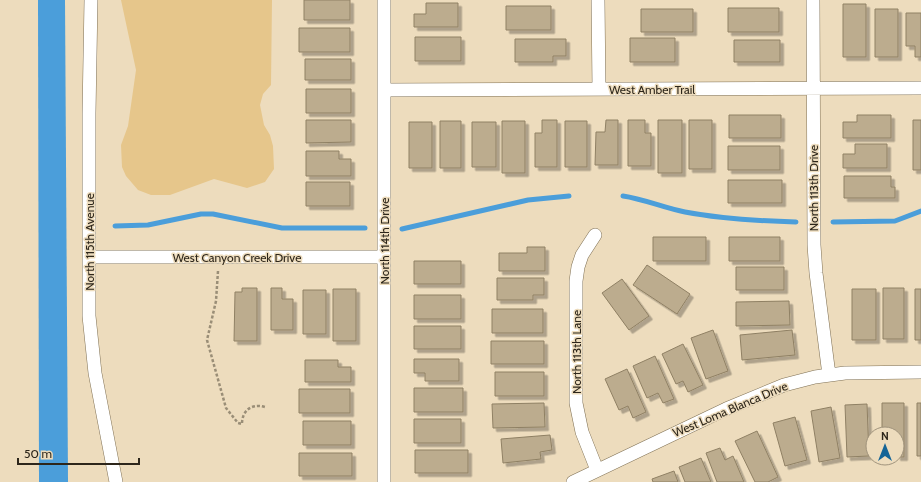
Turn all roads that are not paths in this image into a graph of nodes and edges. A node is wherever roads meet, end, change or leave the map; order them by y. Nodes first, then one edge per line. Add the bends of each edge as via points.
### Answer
1 (91, 0) edge
2 (384, 0) edge
3 (598, 0) edge
4 (813, 0) edge
5 (813, 88) junction
6 (921, 88) edge
7 (599, 89) junction
8 (384, 90) junction
9 (595, 235) dead end
10 (89, 257) junction
11 (384, 257) junction
12 (921, 372) edge
13 (830, 375) junction
14 (597, 470) junction
15 (116, 482) edge
16 (384, 482) edge
17 (573, 482) edge

1 - 10 street, North 115th Avenue
2 - 8 street, North 114th Drive
3 - 7 street
4 - 5 street, North 113th Drive
5 - 6 street, West Amber Trail
5 - 7 street, West Amber Trail
5 - 13 street, North 113th Drive via 813,213 816,273
7 - 8 street, West Amber Trail
8 - 11 street, North 114th Drive
9 - 14 street, North 113th Lane via 582,255 578,267 575,387 582,432
10 - 11 street, West Canyon Creek Drive
10 - 15 street, North 115th Avenue via 89,316 95,373
11 - 16 street, North 114th Drive
12 - 13 street, West Loma Blanca Drive
13 - 14 street, West Loma Blanca Drive via 800,380 766,391
14 - 17 street, West Loma Blanca Drive

